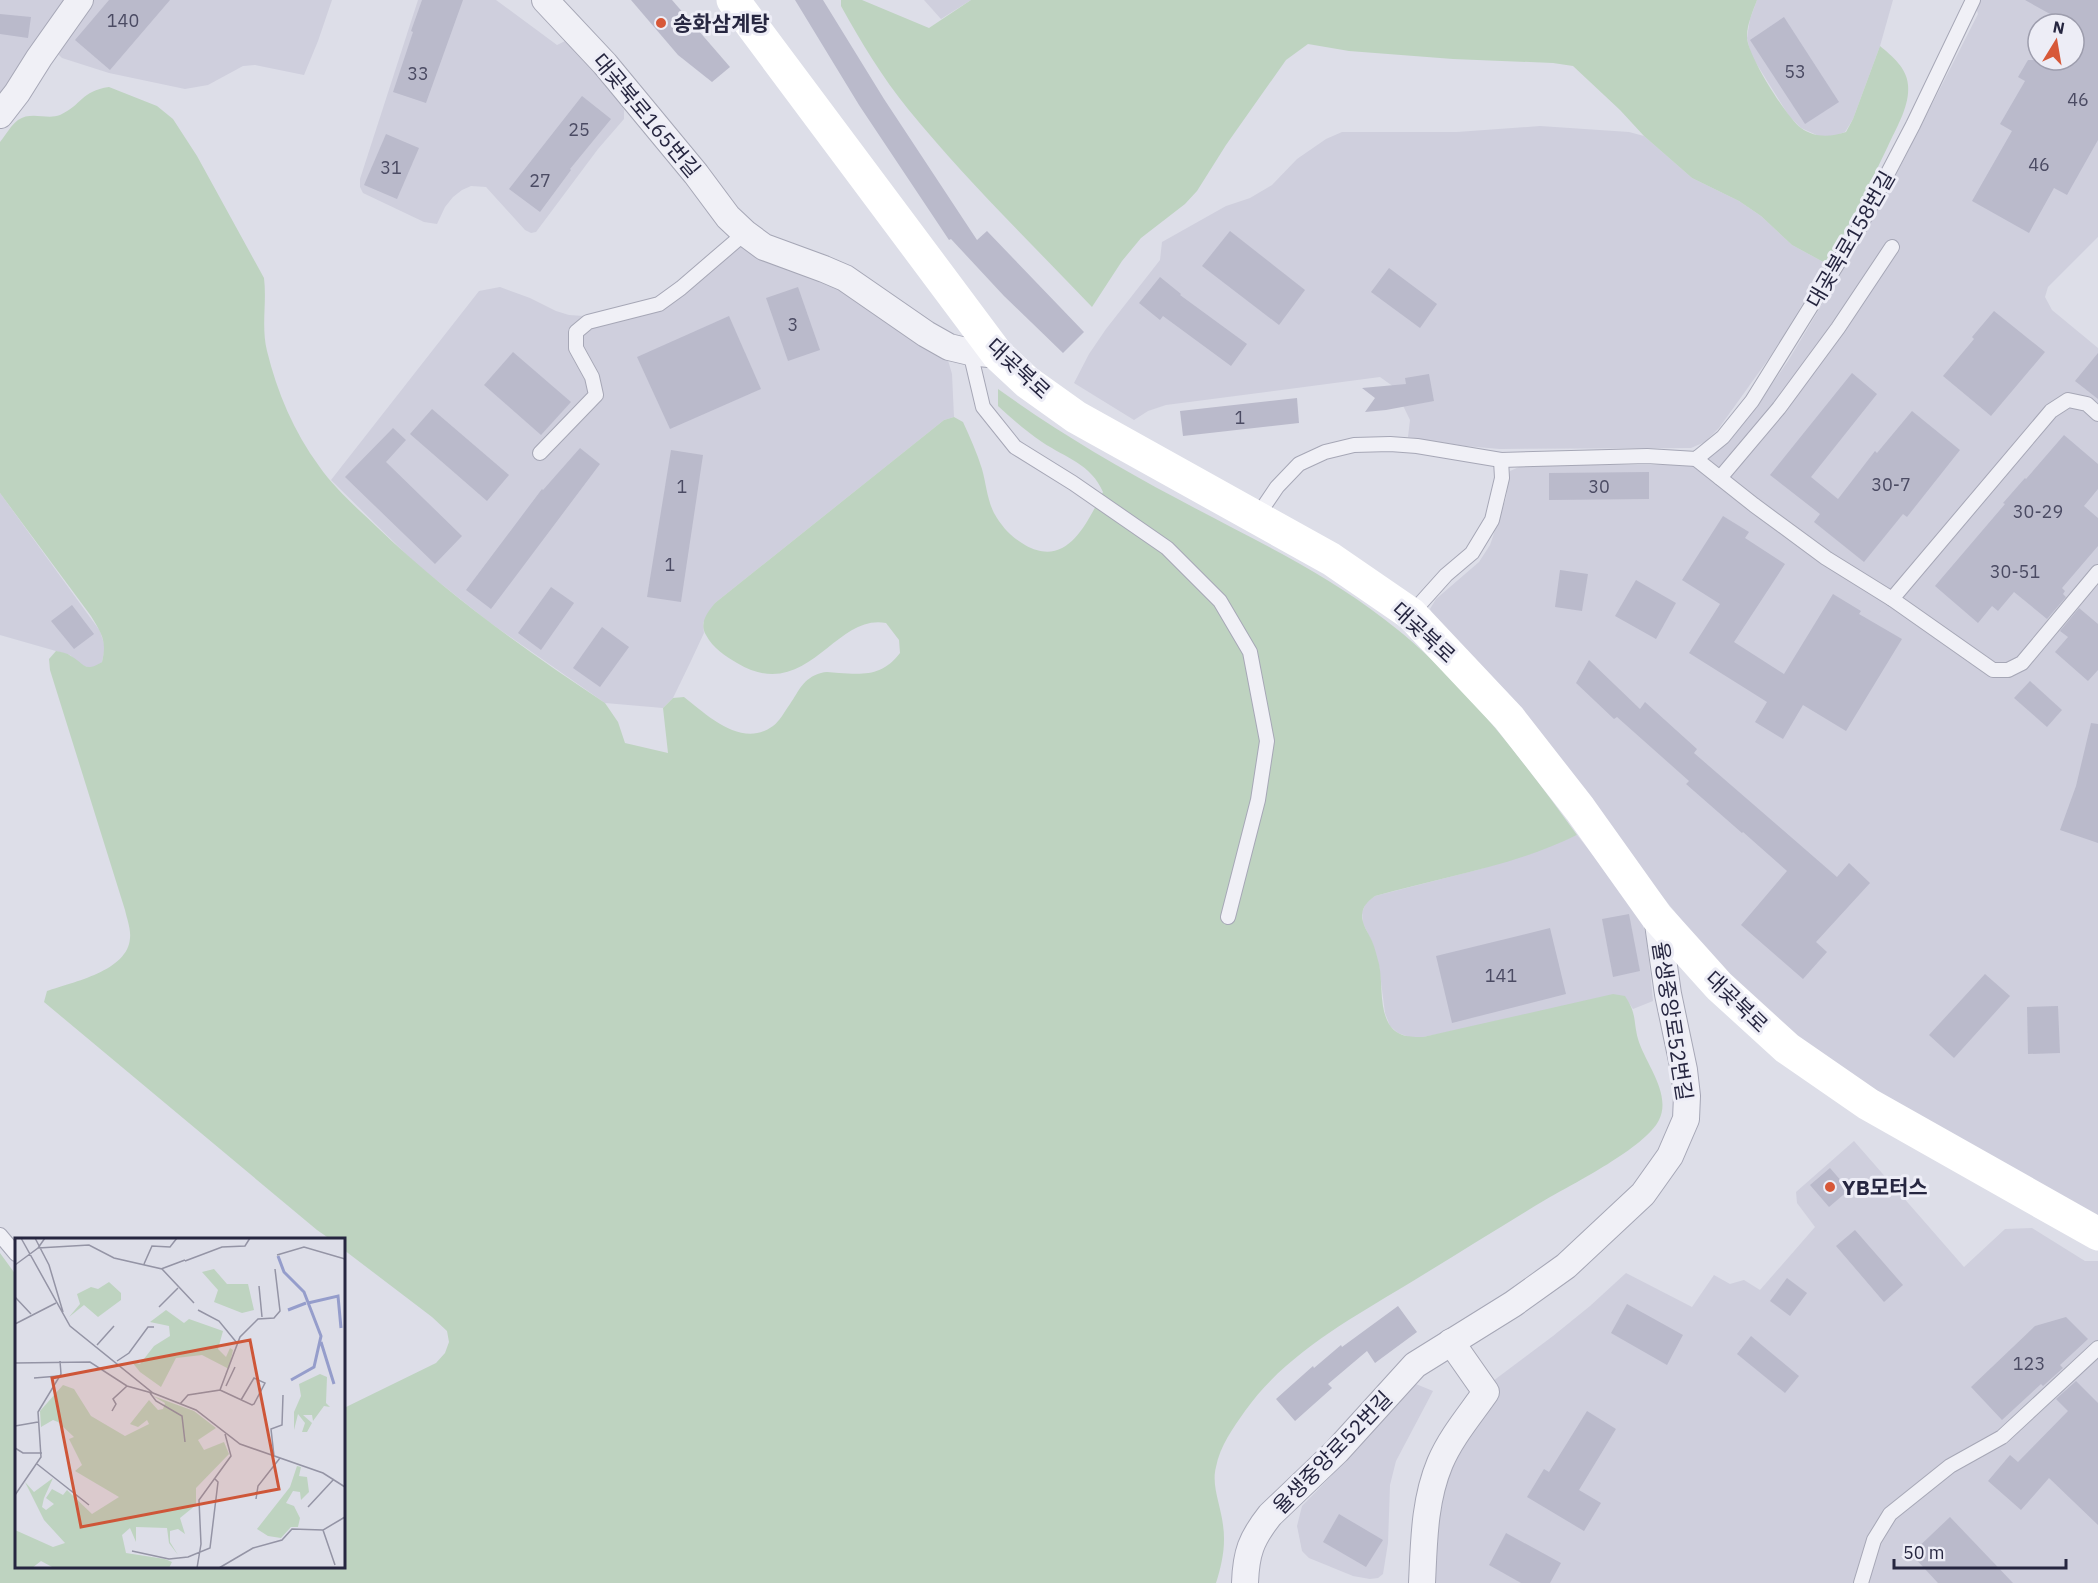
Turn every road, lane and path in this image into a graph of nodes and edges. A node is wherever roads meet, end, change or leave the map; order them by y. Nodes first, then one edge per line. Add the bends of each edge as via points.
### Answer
1 (80, 0) edge
2 (545, 0) edge
3 (733, 0) edge
4 (1959, 0) edge
5 (1973, 0) edge
6 (1965, 15) junction
7 (0, 115) edge
8 (745, 233) junction
9 (1892, 247) dead end
10 (984, 354) junction
11 (2098, 414) edge
12 (540, 453) dead end
13 (1696, 459) junction
14 (1501, 460) junction
15 (1720, 478) junction
16 (1256, 518) junction
17 (2098, 572) edge
18 (1892, 599) junction
19 (1411, 614) junction
20 (1228, 917) dead end
21 (1657, 917) junction
22 (2098, 1234) edge
23 (0, 1235) edge
24 (15, 1253) edge
25 (1451, 1342) junction
26 (2098, 1348) edge
27 (1245, 1583) edge
28 (1422, 1583) edge
29 (1861, 1583) edge

1 - 7 street
2 - 8 street, 대곶북로165번길 via 605,64
3 - 10 street, 대곶북로
4 - 6 lane
5 - 6 lane, 대곶북로158번길
6 - 13 lane, 대곶북로158번길 via 1856,234 1752,401 1723,437
8 - 10 street, 대곶북로165번길 via 771,250 845,278 949,347
8 - 12 lane via 659,304 588,321 576,332 576,348 592,377 596,394
9 - 15 lane via 1779,408
10 - 16 street, 대곶북로 via 1076,417
10 - 20 lane, 대곶북로 via 983,407 1015,447 1167,548 1220,602 1250,652 1267,741 1258,800
11 - 18 lane via 2087,404 2068,399 2051,411
13 - 14 lane via 1647,456
13 - 15 lane
14 - 16 lane via 1417,446 1354,445 1299,464
14 - 19 lane via 1502,478 1492,520 1472,553
15 - 18 lane via 1826,558
16 - 19 street, 대곶북로 via 1331,559
17 - 18 lane via 2022,663 2008,670 1993,670
19 - 21 street, 대곶북로 via 1509,718
21 - 22 street, 대곶북로 via 1719,986 1787,1048 1868,1104
21 - 25 street, 율생중앙로52번길 via 1686,1087 1686,1119 1681,1135 1643,1194 1592,1244 1546,1281
23 - 24 lane
25 - 27 street, 율생중앙로52번길 via 1415,1365 1345,1443 1270,1515 1247,1554
25 - 28 street via 1486,1392 1441,1461 1430,1492
26 - 29 lane via 2002,1437 1950,1466 1890,1514 1874,1540

